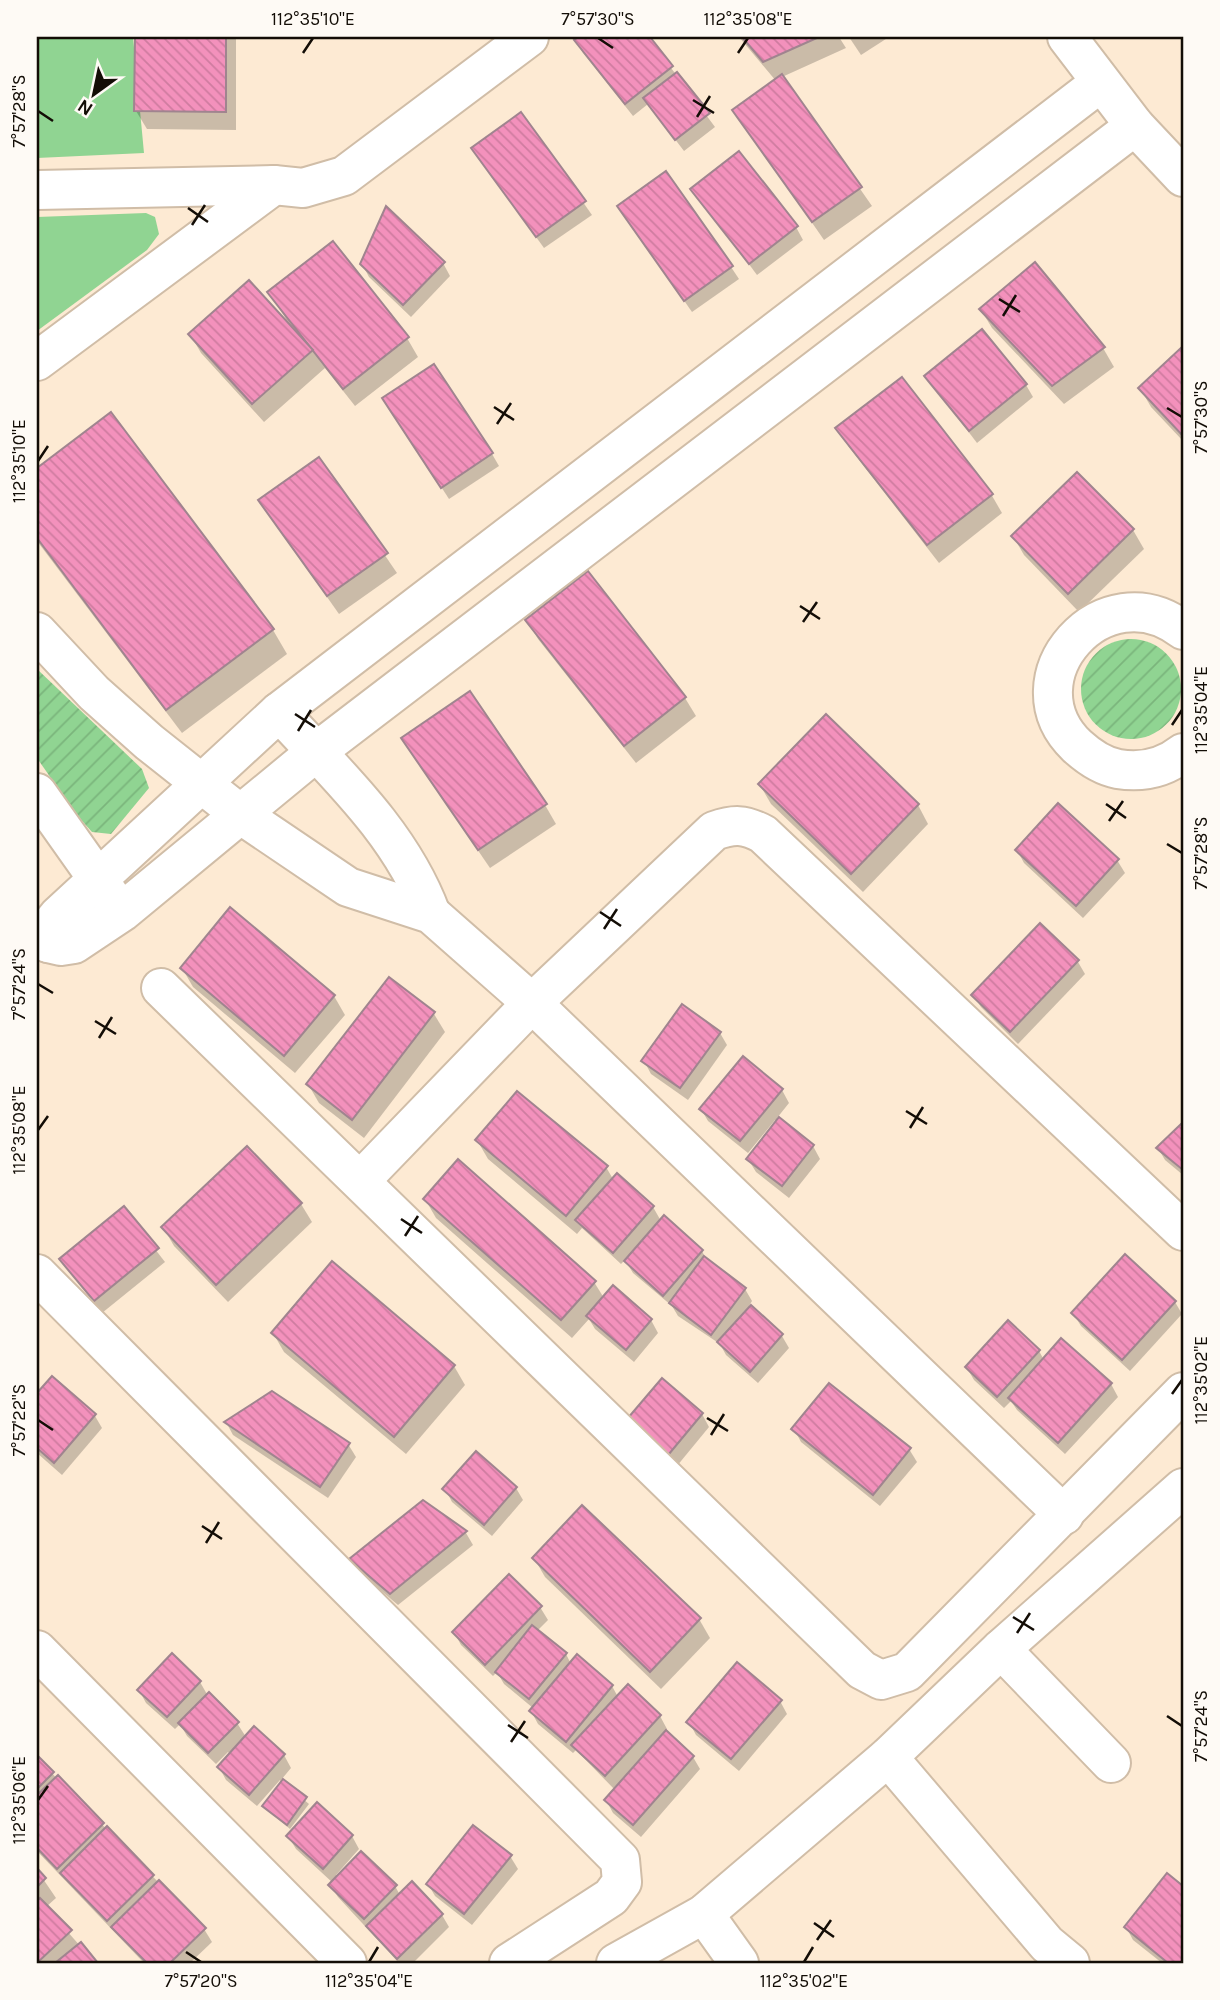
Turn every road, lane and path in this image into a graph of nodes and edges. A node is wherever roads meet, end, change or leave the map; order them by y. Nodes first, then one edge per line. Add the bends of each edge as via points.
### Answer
1 (530, 37) edge
2 (1067, 37) edge
3 (1100, 83) junction
4 (1135, 126) junction
5 (1183, 177) edge
6 (274, 185) junction
7 (37, 190) edge
8 (37, 361) edge
9 (1175, 613) edge
10 (37, 632) edge
11 (279, 712) junction
12 (316, 752) junction
13 (1175, 770) edge
14 (200, 783) junction
15 (37, 793) edge
16 (240, 814) junction
17 (96, 880) junction
18 (122, 912) junction
19 (431, 914) junction
20 (42, 947) edge
21 (161, 988) dead end
22 (532, 1003) junction
23 (362, 1180) junction
24 (1183, 1231) edge
25 (37, 1274) edge
26 (1183, 1392) edge
27 (1183, 1488) edge
28 (1064, 1515) junction
29 (1001, 1649) junction
30 (37, 1650) edge
31 (888, 1757) junction
32 (1111, 1763) dead end
33 (704, 1914) junction
34 (347, 1963) edge
35 (509, 1963) edge
36 (616, 1963) edge
37 (739, 1963) edge
38 (1070, 1963) edge

1 - 6 street via 344,176 303,188
2 - 3 street
3 - 4 street
3 - 11 street
4 - 5 street
4 - 12 street
6 - 7 street
6 - 8 street
9 - 13 street via 1126,612 1093,622 1068,645 1060,660 1054,694 1062,726 1084,753 1114,768
10 - 14 street via 94,693
11 - 12 street
11 - 14 street
12 - 16 street
12 - 19 street via 399,849 418,879
14 - 16 street
14 - 17 street
15 - 17 street
16 - 18 street
16 - 19 street via 348,887
17 - 18 street
17 - 20 street via 49,927
18 - 20 street via 74,944
19 - 22 street
21 - 23 street
22 - 23 street
22 - 24 street via 714,831 732,824 747,825 763,834
22 - 28 street
23 - 28 street via 872,1676 881,1680 907,1672
25 - 35 street via 620,1860 622,1882 611,1897
26 - 28 street
27 - 29 street
29 - 31 street
29 - 32 street
30 - 34 street
31 - 33 street
31 - 38 street via 1047,1944
33 - 36 street
33 - 37 street

